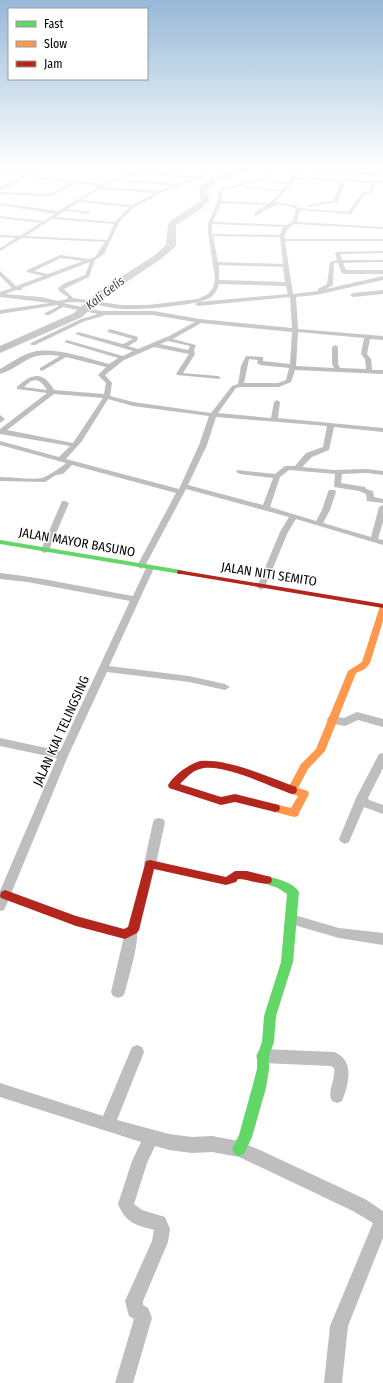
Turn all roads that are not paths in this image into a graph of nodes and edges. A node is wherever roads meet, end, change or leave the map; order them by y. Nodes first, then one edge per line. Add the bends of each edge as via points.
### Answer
1 (28, 232) edge
2 (112, 232) edge
3 (211, 232) edge
4 (284, 232) edge
5 (311, 232) edge
6 (326, 232) edge
7 (338, 232) edge
8 (361, 232) edge
9 (314, 233) junction
10 (211, 235) junction
11 (0, 236) edge
12 (19, 237) junction
13 (282, 238) junction
14 (72, 239) junction
15 (364, 240) junction
16 (383, 240) edge
17 (108, 241) junction
18 (339, 241) junction
19 (66, 247) dead end
20 (0, 250) edge
21 (383, 252) edge
22 (91, 261) junction
23 (383, 261) edge
24 (340, 262) junction
25 (215, 263) junction
26 (286, 266) junction
27 (344, 272) junction
28 (383, 272) edge
29 (0, 273) edge
30 (51, 276) junction
31 (375, 277) edge
32 (217, 282) junction
33 (383, 283) edge
34 (288, 284) junction
35 (329, 286) junction
36 (15, 288) junction
37 (30, 291) dead end
38 (37, 292) dead end
39 (383, 292) edge
40 (0, 294) edge
41 (291, 294) junction
42 (353, 295) dead end
43 (73, 299) junction
44 (60, 304) junction
45 (121, 307) junction
46 (0, 312) edge
47 (103, 313) junction
48 (114, 313) junction
49 (153, 313) junction
50 (47, 314) dead end
51 (200, 321) junction
52 (110, 331) dead end
53 (295, 331) junction
54 (78, 334) dead end
55 (366, 337) junction
56 (383, 338) edge
57 (167, 339) junction
58 (66, 342) dead end
59 (32, 344) dead end
60 (154, 345) junction
61 (124, 346) junction
62 (335, 347) dead end
63 (140, 351) junction
64 (192, 353) junction
65 (64, 356) junction
66 (124, 358) junction
67 (261, 359) junction
68 (253, 363) dead end
69 (111, 366) junction
70 (293, 367) junction
71 (42, 369) dead end
72 (338, 370) junction
73 (369, 371) junction
74 (0, 372) edge
75 (383, 372) edge
76 (218, 378) dead end
77 (240, 385) junction
78 (107, 396) junction
79 (277, 402) dead end
80 (213, 415) junction
81 (0, 417) edge
82 (274, 420) junction
83 (0, 421) edge
84 (331, 424) junction
85 (1, 430) edge
86 (383, 430) edge
87 (0, 443) edge
88 (75, 445) junction
89 (61, 459) junction
90 (71, 462) junction
91 (297, 468) junction
92 (240, 472) dead end
93 (338, 472) junction
94 (383, 473) edge
95 (277, 476) junction
96 (4, 480) edge
97 (0, 486) edge
98 (334, 488) junction
99 (182, 489) junction
100 (383, 501) edge
101 (65, 503) dead end
102 (383, 507) edge
103 (266, 508) junction
104 (294, 516) junction
105 (319, 523) junction
106 (374, 540) junction
107 (0, 542) edge
108 (383, 543) edge
109 (45, 550) junction
110 (146, 567) junction
111 (0, 576) edge
112 (262, 587) junction
113 (136, 599) junction
114 (383, 607) edge
115 (104, 669) junction
116 (225, 687) dead end
117 (332, 720) junction
118 (383, 723) edge
119 (0, 742) edge
120 (63, 756) junction
121 (383, 757) edge
122 (292, 790) junction
123 (362, 798) junction
124 (383, 810) edge
125 (160, 822) dead end
126 (345, 839) dead end
127 (150, 864) junction
128 (5, 895) junction
129 (0, 906) edge
130 (291, 919) junction
131 (131, 932) junction
132 (383, 938) edge
133 (118, 992) dead end
134 (137, 1052) dead end
135 (263, 1056) junction
136 (0, 1090) edge
137 (337, 1096) dead end
138 (108, 1124) junction
139 (151, 1137) junction
140 (239, 1149) junction
141 (383, 1220) edge
142 (124, 1383) edge
143 (333, 1383) edge

1 - 12 street
2 - 17 street
3 - 10 street
4 - 13 street
5 - 9 street
6 - 9 street
7 - 18 street
8 - 15 street
9 - 13 street
9 - 18 street
10 - 13 street via 230,233
10 - 25 street
11 - 12 street
12 - 14 street
12 - 20 street
13 - 26 street
14 - 17 street
14 - 19 street
15 - 16 street
15 - 18 street
17 - 22 street via 100,256
21 - 24 street via 337,252
22 - 30 street
22 - 30 street via 60,256 29,271
22 - 43 street via 87,276 61,288
23 - 24 street
24 - 27 street
24 - 35 street via 332,263
25 - 26 street
25 - 32 street
26 - 34 street
27 - 31 street
27 - 35 street via 344,282
28 - 31 street
29 - 36 street
30 - 36 street
31 - 33 street
31 - 41 street via 323,292
32 - 34 street
32 - 45 street via 211,295 205,298 148,307
34 - 41 street
35 - 41 street
36 - 37 street
36 - 40 street
38 - 43 street
39 - 42 street
40 - 44 street
41 - 49 street via 199,304
41 - 53 street
43 - 44 street
43 - 45 street
44 - 46 street
44 - 47 street
44 - 50 street
45 - 48 street
47 - 48 street
47 - 59 street
48 - 49 street
49 - 51 street
51 - 53 street
51 - 57 street
52 - 61 street via 136,339
53 - 55 street
53 - 70 street
54 - 61 street
55 - 56 street
55 - 73 street via 364,354 368,359
57 - 60 street
57 - 64 street via 193,345
58 - 66 street
60 - 63 street
60 - 64 street
61 - 63 street
62 - 72 street via 335,364
63 - 66 street
64 - 76 street via 179,374
65 - 69 street
65 - 71 street
65 - 74 street via 48,352 35,353
66 - 69 street
67 - 68 street
67 - 70 street
67 - 77 street via 247,358
69 - 78 street via 101,375 108,382
70 - 72 street
70 - 77 street via 289,381 284,384
72 - 73 street
73 - 75 street
77 - 80 street, JALAN KIAI TELINGSING via 234,387
78 - 80 street via 133,404
78 - 85 street via 52,392 42,402
78 - 88 street
79 - 82 street
80 - 82 street
80 - 99 street, JALAN KIAI TELINGSING via 203,445
81 - 83 street
82 - 84 street
84 - 86 street
84 - 91 street via 326,448 309,455
85 - 88 street
87 - 89 street
88 - 89 street
89 - 90 street
90 - 96 street via 45,480
90 - 99 street
91 - 93 street
91 - 95 street via 285,469
92 - 95 street
93 - 94 street
93 - 98 street
95 - 103 street
96 - 97 street via 3,486
98 - 100 street via 362,489 370,493 370,499
98 - 105 street
99 - 103 street
99 - 110 street, JALAN KIAI TELINGSING
101 - 109 street
102 - 106 street
103 - 104 street
104 - 105 street
104 - 112 street via 284,532
105 - 106 street
106 - 108 street
107 - 109 street, JALAN MAYOR BASUNO
109 - 110 street, JALAN MAYOR BASUNO
110 - 112 street, JALAN NITI SEMITO
110 - 113 street, JALAN KIAI TELINGSING
111 - 113 street
112 - 114 street, JALAN NITI SEMITO
113 - 115 street, JALAN KIAI TELINGSING
114 - 117 street via 366,663 352,671
115 - 116 street via 189,679
115 - 120 street, JALAN KIAI TELINGSING
117 - 118 street via 345,722 357,716
117 - 122 street via 320,751 304,767
119 - 120 street
120 - 128 street, JALAN KIAI TELINGSING
121 - 123 street
122 - 122 street via 233,769 206,765 187,771 173,785 221,801 235,798 293,815 308,795
123 - 124 street via 365,803
123 - 126 street
125 - 127 street
127 - 130 street via 226,881 241,873 288,888 293,892
127 - 131 street
128 - 129 street, JALAN KIAI TELINGSING
128 - 131 street via 76,921 125,934
130 - 132 street via 339,933
130 - 135 street via 286,962 270,1016 268,1042
131 - 133 street
134 - 138 street
135 - 137 street via 338,1061 342,1070
135 - 140 street via 260,1088
136 - 138 street
138 - 139 street
139 - 140 street via 169,1142 212,1144
139 - 142 street via 126,1204 132,1215 159,1223 162,1229 160,1242 134,1301 135,1310 142,1314 143,1318
140 - 141 street via 359,1205
141 - 143 street via 339,1326

